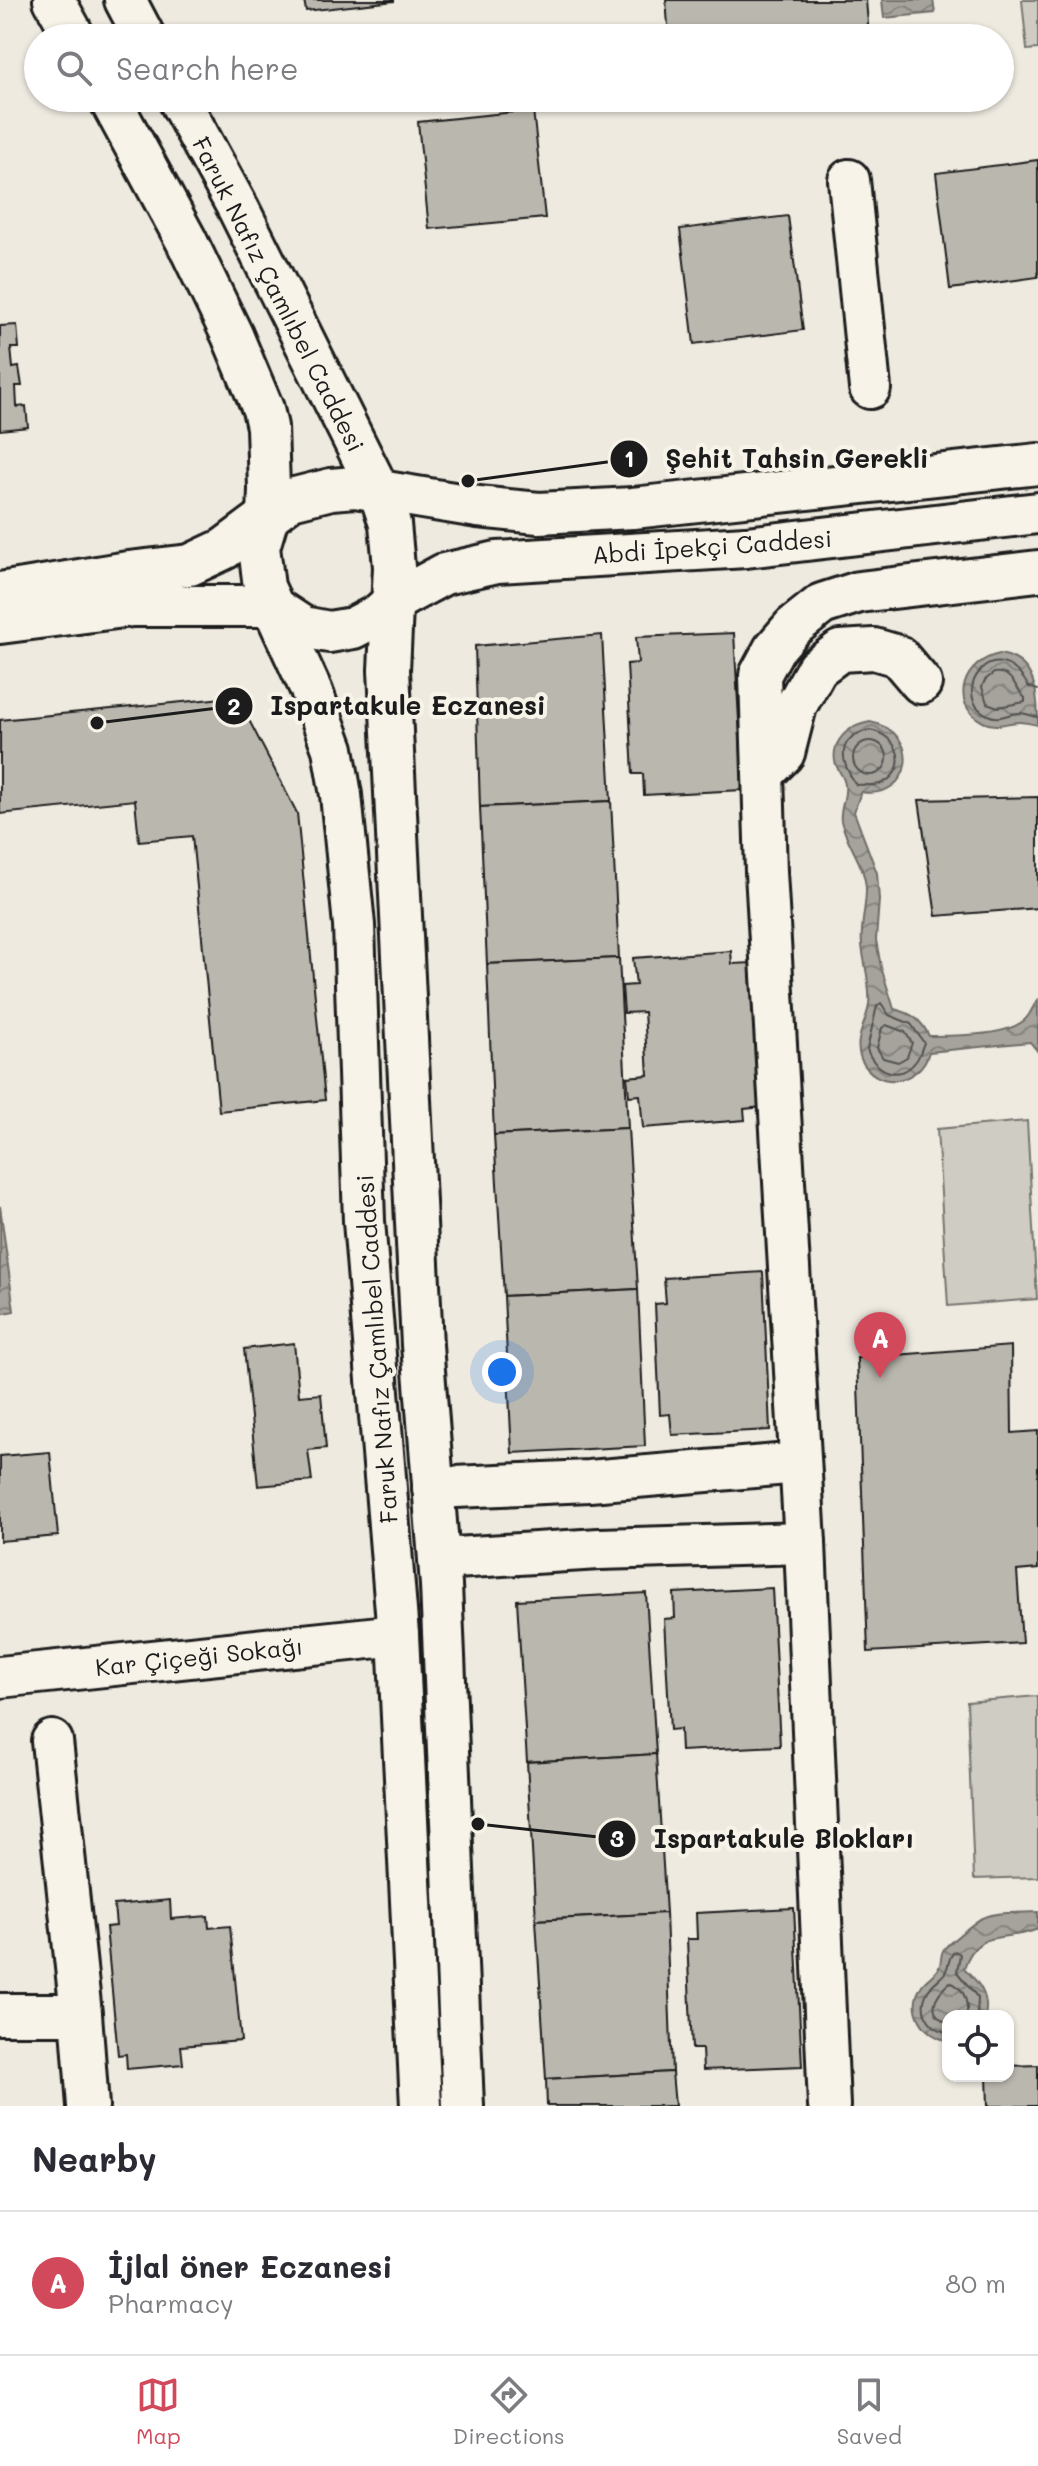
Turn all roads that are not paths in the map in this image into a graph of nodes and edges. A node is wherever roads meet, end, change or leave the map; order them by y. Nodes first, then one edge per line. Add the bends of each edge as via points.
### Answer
1 (54, 0) edge
2 (125, 0) edge
3 (67, 24) edge
4 (138, 24) edge
5 (117, 112) edge
6 (186, 112) edge
7 (849, 180) dead end
8 (870, 388) dead end
9 (1038, 464) edge
10 (379, 491) junction
11 (1038, 513) edge
12 (268, 517) junction
13 (1038, 571) edge
14 (0, 593) edge
15 (394, 601) junction
16 (271, 606) junction
17 (0, 623) edge
18 (921, 683) dead end
19 (763, 775) junction
20 (800, 1463) junction
21 (433, 1488) junction
22 (805, 1543) junction
23 (440, 1577) junction
24 (396, 1616) junction
25 (444, 1671) junction
26 (399, 1674) junction
27 (0, 1677) edge
28 (52, 1741) dead end
29 (0, 2014) edge
30 (81, 2014) junction
31 (88, 2106) edge
32 (421, 2106) edge
33 (463, 2106) edge
34 (829, 2106) edge

1 - 3 street
2 - 4 street
5 - 12 street, Faruk Nafız Çamlıbel Caddesi via 186,240 263,409
6 - 10 street, Faruk Nafız Çamlıbel Caddesi
7 - 8 street
9 - 10 street, Abdi İpekçi Caddesi via 633,508 539,513
10 - 12 street, Faruk Nafız Çamlıbel Caddesi via 331,489 291,499
10 - 15 street, Faruk Nafız Çamlıbel Caddesi via 390,524
11 - 15 street, Abdi İpekçi Caddesi via 746,547 497,562 444,574
12 - 14 street via 224,549 190,565
12 - 16 street, Faruk Nafız Çamlıbel Caddesi via 259,547
13 - 19 street via 859,592 822,604 793,627 760,675
15 - 16 street via 353,628 329,632 303,627
15 - 21 street, Faruk Nafız Çamlıbel Caddesi via 389,670
16 - 17 street via 132,606
16 - 24 street, Faruk Nafız Çamlıbel Caddesi via 312,692 333,749 341,795 354,925 364,1221
18 - 19 street via 898,656 874,649 840,651 817,668 796,706 784,753
19 - 20 street
20 - 21 street
20 - 22 street
21 - 23 street, Faruk Nafız Çamlıbel Caddesi
22 - 23 street, Kar Çiçeği Sokağı via 599,1549
22 - 34 street
23 - 24 street, Kar Çiçeği Sokağı via 427,1591 407,1592
23 - 25 street, Faruk Nafız Çamlıbel Caddesi
24 - 26 street, Faruk Nafız Çamlıbel Caddesi
24 - 27 street, Kar Çiçeği Sokağı
25 - 26 street via 413,1679
25 - 33 street, Faruk Nafız Çamlıbel Caddesi
26 - 32 street, Faruk Nafız Çamlıbel Caddesi
28 - 30 street
29 - 30 street
30 - 31 street

